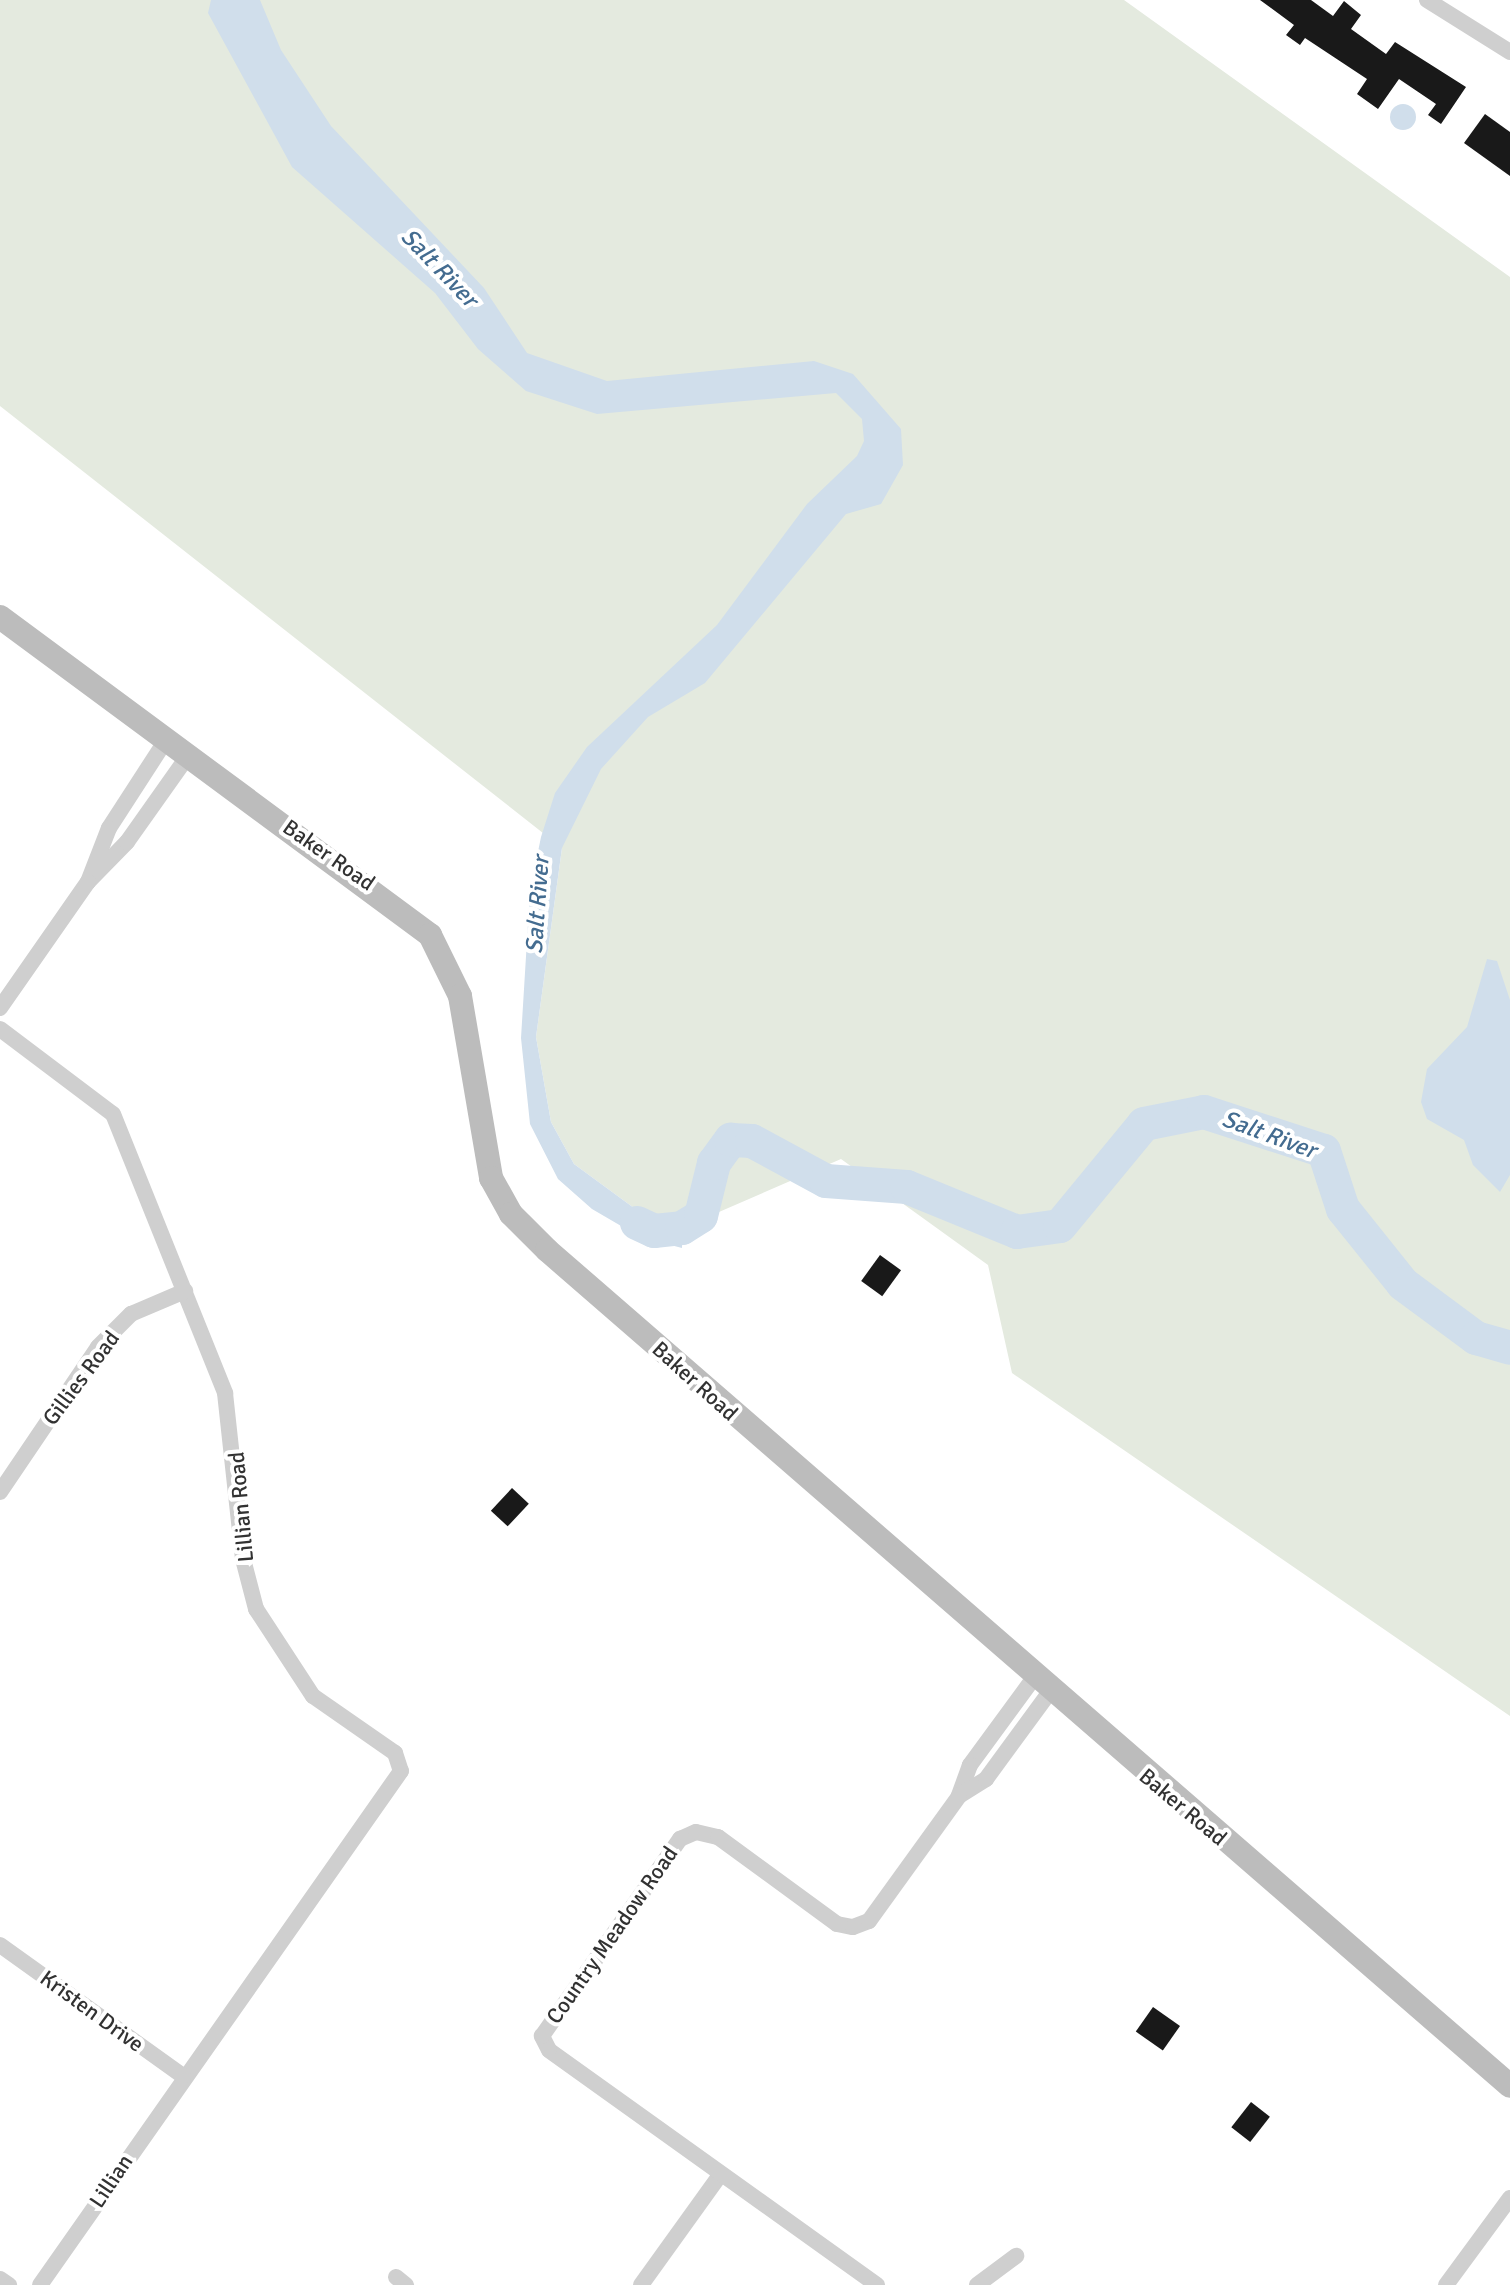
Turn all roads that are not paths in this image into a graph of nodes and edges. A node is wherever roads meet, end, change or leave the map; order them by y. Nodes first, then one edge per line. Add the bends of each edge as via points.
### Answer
1 (1427, 0) edge
2 (1510, 52) edge
3 (0, 617) edge
4 (166, 740) junction
5 (188, 756) junction
6 (88, 882) junction
7 (0, 1008) edge
8 (0, 1029) edge
9 (185, 1291) junction
10 (0, 1492) edge
11 (1041, 1686) junction
12 (0, 1945) edge
13 (183, 2076) junction
14 (1510, 2086) edge
15 (720, 2175) junction
16 (1510, 2198) edge
17 (1016, 2256) dead end
18 (0, 2279) edge
19 (9, 2285) edge
20 (40, 2285) edge
21 (641, 2285) edge
22 (877, 2285) edge
23 (977, 2285) edge
24 (1446, 2285) edge

1 - 2 street
3 - 4 street, Baker Road
4 - 5 street, Baker Road
4 - 6 street via 109,828
5 - 6 street via 127,842
5 - 11 street, Baker Road via 430,935 460,996 491,1178 511,1214
6 - 7 street
8 - 9 street, Lillian Road via 113,1114
9 - 10 street, Gillies Road via 131,1314 98,1347
9 - 13 street, Lillian Road via 235,1436 243,1559 256,1609 313,1696 395,1753 401,1771
11 - 14 street, Baker Road
11 - 15 street, Country Meadow Road via 970,1765 959,1796 869,1921 853,1927 837,1924 718,1837 696,1832 680,1839 548,2022 542,2036 549,2050
12 - 13 street, Kristen Drive
13 - 20 street, Lillian
15 - 21 street
15 - 22 street, Country Meadow Road
16 - 24 street
17 - 23 street
18 - 19 street

